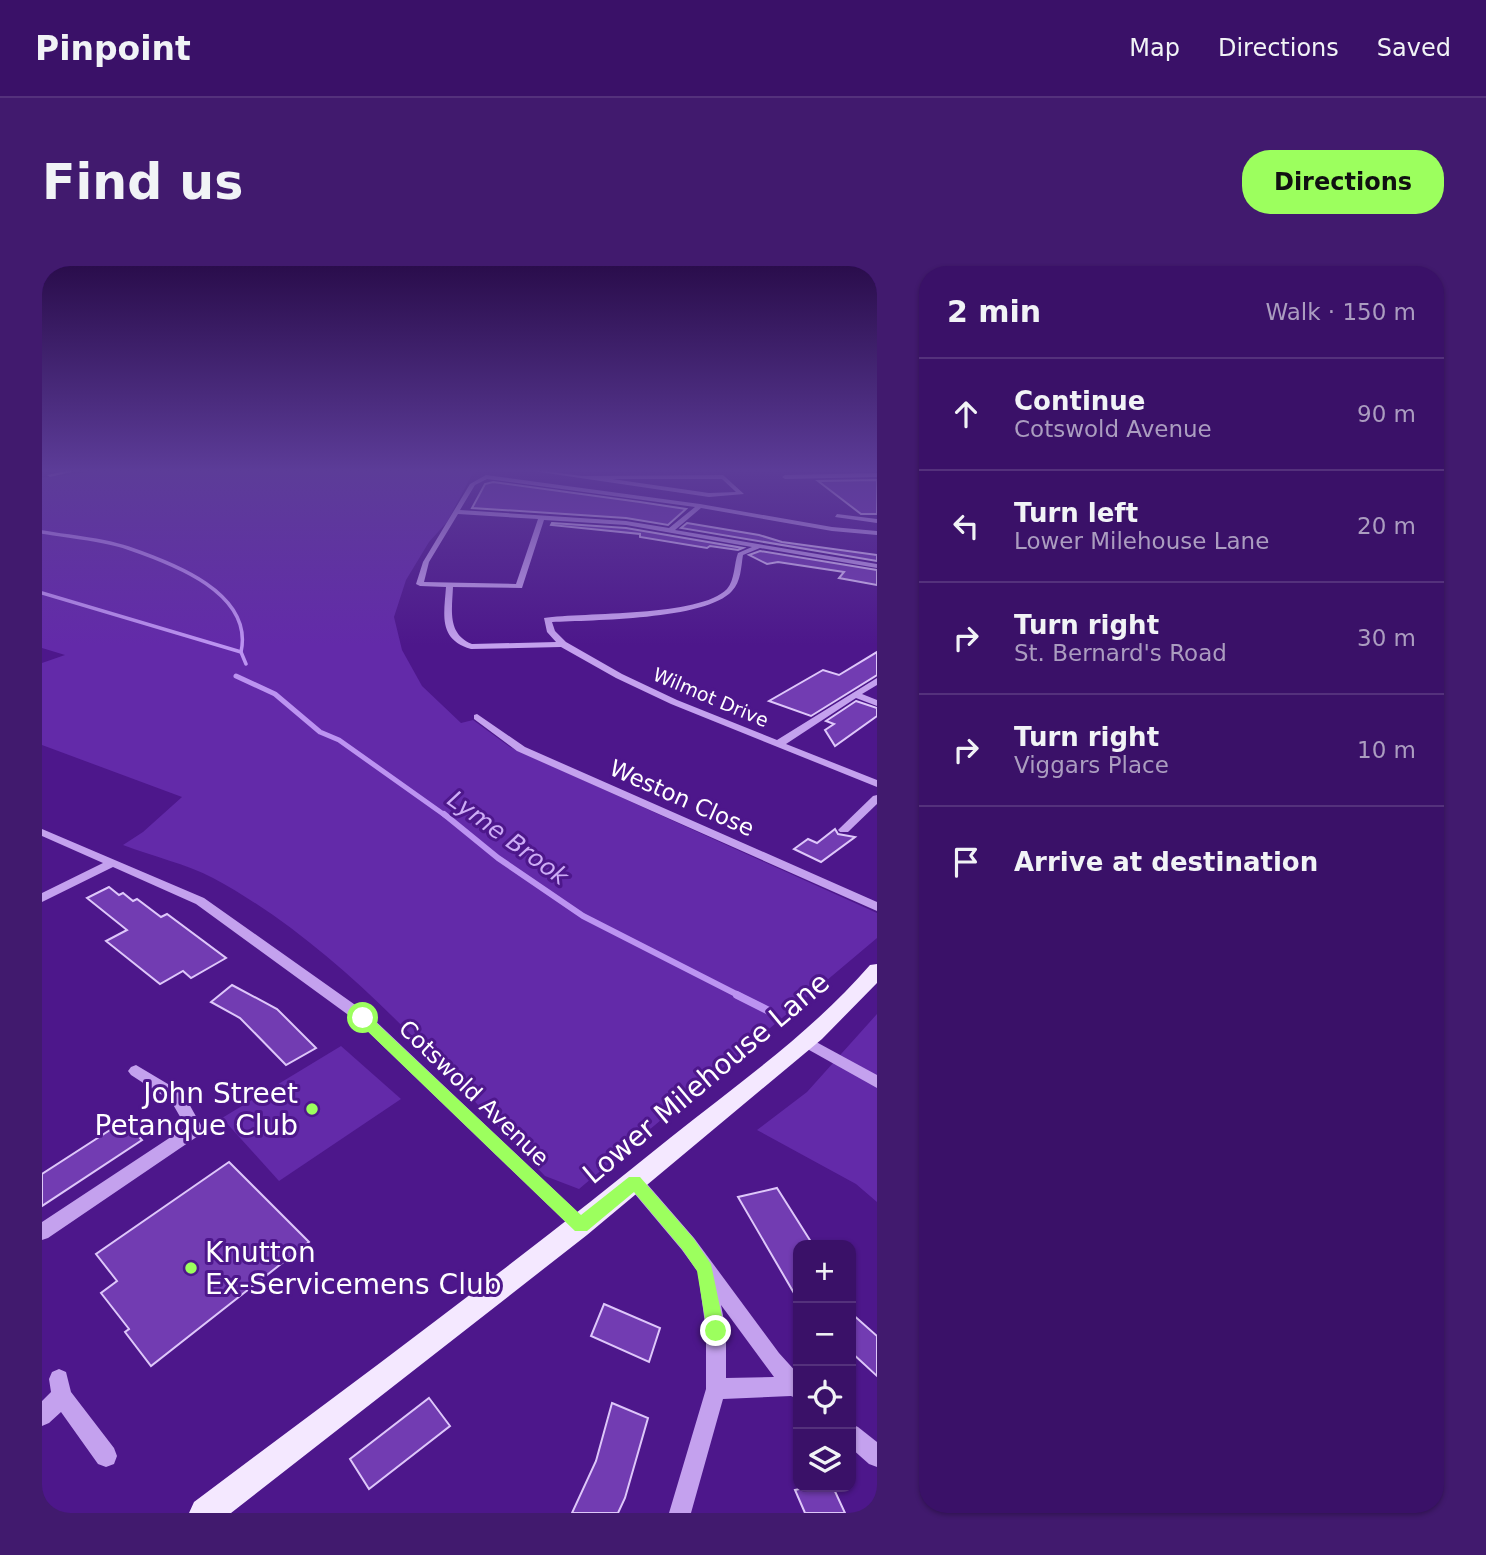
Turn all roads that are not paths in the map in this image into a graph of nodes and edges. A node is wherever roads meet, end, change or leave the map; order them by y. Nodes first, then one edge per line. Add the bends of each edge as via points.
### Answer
1 (447, 529) edge
2 (538, 529) edge
3 (663, 529) edge
4 (823, 529) edge
5 (671, 530) joint
6 (877, 533) edge
7 (757, 547) junction
8 (877, 566) edge
9 (450, 584) junction
10 (519, 586) joint
11 (563, 644) junction
12 (877, 681) edge
13 (855, 695) junction
14 (877, 702) edge
15 (477, 717) dead end
16 (778, 744) junction
17 (877, 784) edge
18 (877, 798) edge
19 (844, 830) dead end
20 (42, 832) edge
21 (112, 863) junction
22 (42, 898) edge
23 (877, 907) edge
24 (877, 970) edge
25 (807, 1042) junction
26 (136, 1071) dead end
27 (877, 1082) edge
28 (635, 1182) junction
29 (581, 1226) junction
30 (42, 1232) edge
31 (705, 1269) junction
32 (793, 1384) edge
33 (793, 1388) edge
34 (716, 1389) junction
35 (42, 1416) edge
36 (856, 1438) edge
37 (106, 1456) dead end
38 (877, 1457) edge
39 (205, 1513) edge
40 (680, 1513) edge

1 - 9 street via 426,562 421,584
2 - 10 street
3 - 5 street
4 - 6 street
5 - 7 street
7 - 8 street
7 - 11 street, Wilmot Drive via 740,554 733,586 722,597 701,605 547,620
9 - 10 street
9 - 11 street via 448,619 458,644
11 - 16 street, Wilmot Drive via 652,691
12 - 13 street
13 - 14 street
13 - 16 street
15 - 23 street, Weston Close via 521,749
16 - 17 street, Wilmot Drive
18 - 19 street
20 - 21 street, Cotswold Avenue
21 - 22 street
21 - 29 street, Cotswold Avenue via 200,901 363,1018
24 - 25 main road, Lower Milehouse Lane
25 - 27 street
25 - 28 main road, Lower Milehouse Lane
26 - 30 street via 177,1097 195,1129
28 - 29 main road, Lower Milehouse Lane
28 - 31 street
29 - 39 main road, Lower Milehouse Lane
31 - 32 street
31 - 34 street via 716,1331
33 - 34 street
34 - 40 street
35 - 37 street via 60,1387
36 - 38 street

